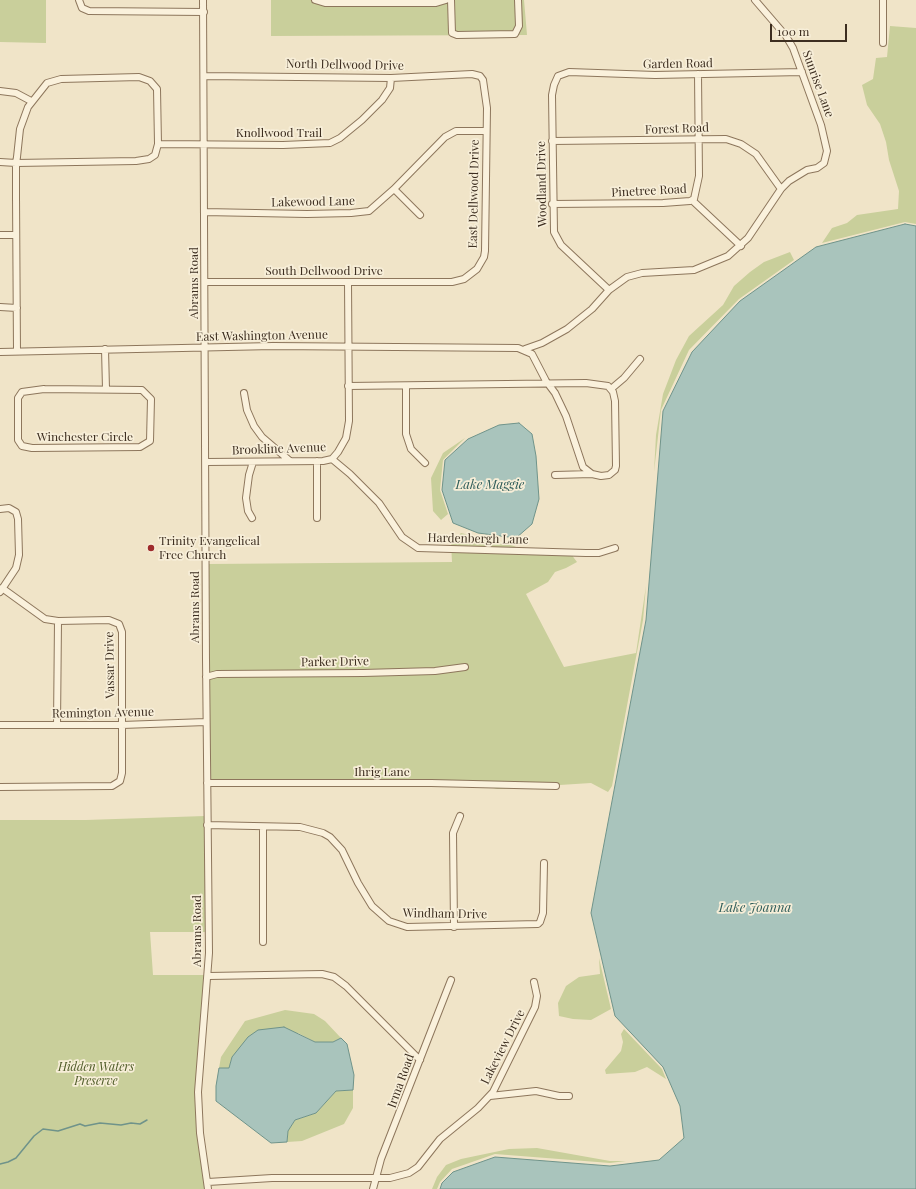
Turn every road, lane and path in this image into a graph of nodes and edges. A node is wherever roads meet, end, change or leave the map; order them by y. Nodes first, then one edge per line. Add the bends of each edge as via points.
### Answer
1 (79, 0) edge
2 (204, 0) edge
3 (315, 0) edge
4 (446, 0) edge
5 (451, 0) edge
6 (518, 0) edge
7 (754, 0) edge
8 (884, 0) edge
9 (380, 1) edge
10 (204, 12) junction
11 (883, 43) dead end
12 (802, 72) junction
13 (698, 74) junction
14 (204, 76) junction
15 (391, 78) junction
16 (556, 79) joint
17 (484, 80) joint
18 (0, 91) edge
19 (31, 101) junction
20 (486, 131) junction
21 (698, 140) junction
22 (552, 141) junction
23 (158, 144) junction
24 (204, 145) junction
25 (0, 162) edge
26 (16, 163) junction
27 (781, 188) junction
28 (394, 189) junction
29 (693, 201) junction
30 (552, 204) junction
31 (204, 212) junction
32 (420, 215) dead end
33 (0, 235) edge
34 (16, 235) junction
35 (741, 246) junction
36 (205, 282) junction
37 (348, 282) junction
38 (444, 282) joint
39 (609, 290) junction
40 (0, 308) edge
41 (17, 308) junction
42 (348, 346) junction
43 (205, 348) junction
44 (105, 349) junction
45 (525, 349) junction
46 (17, 351) junction
47 (0, 352) edge
48 (640, 359) dead end
49 (548, 385) junction
50 (348, 386) junction
51 (406, 386) junction
52 (611, 389) junction
53 (106, 390) junction
54 (244, 393) dead end
55 (332, 459) junction
56 (290, 461) junction
57 (317, 461) junction
58 (206, 462) junction
59 (253, 462) junction
60 (425, 463) dead end
61 (555, 474) dead end
62 (592, 474) junction
63 (0, 509) edge
64 (252, 518) dead end
65 (317, 518) dead end
66 (615, 548) dead end
67 (1, 590) edge
68 (58, 621) junction
69 (465, 667) dead end
70 (206, 677) junction
71 (206, 722) junction
72 (57, 725) junction
73 (122, 725) junction
74 (0, 726) edge
75 (207, 783) junction
76 (556, 786) dead end
77 (0, 787) edge
78 (460, 816) dead end
79 (207, 825) junction
80 (263, 827) junction
81 (544, 864) dead end
82 (454, 927) junction
83 (263, 942) dead end
84 (208, 976) junction
85 (451, 980) dead end
86 (534, 982) dead end
87 (420, 1060) junction
88 (490, 1096) junction
89 (569, 1096) dead end
90 (376, 1177) junction
91 (208, 1182) junction
92 (208, 1189) edge
93 (373, 1189) edge

1 - 10 street via 82,8 89,11
2 - 10 street, Abrams Road
3 - 9 street via 325,3
4 - 9 street via 436,3
5 - 6 street via 452,32 457,35 514,34 519,26
7 - 12 street, Sunrise Lane via 786,36
8 - 11 street
10 - 14 street, Abrams Road
12 - 13 street, Garden Road
12 - 27 street, Sunrise Lane via 821,125 827,155 823,164 796,175
13 - 16 street, Garden Road via 625,75 569,72 561,74
13 - 21 street, Pinetree Road
14 - 15 street, North Dellwood Drive
14 - 24 street, Abrams Road
15 - 17 street, North Dellwood Drive via 472,74
15 - 24 street, Knollwood Trail via 390,88 382,100 362,120 330,144
16 - 22 street, Woodland Drive via 552,95
17 - 20 street, East Dellwood Drive
18 - 19 street via 16,93
19 - 23 street via 47,83 61,79 148,79 158,93
19 - 26 street via 20,129
20 - 28 street, Lakewood Lane via 456,131 445,137
20 - 38 street, East Dellwood Drive via 487,234 484,257 477,269 464,279
21 - 22 street, Forest Road
21 - 27 street, Forest Road via 726,139 741,144 756,154
21 - 29 street, Pinetree Road via 698,181
22 - 30 street, Woodland Drive
23 - 24 street, Knollwood Trail
23 - 26 street via 155,155 149,160
24 - 31 street, Abrams Road
25 - 26 street
26 - 34 street
27 - 35 street
28 - 31 street, Lakewood Lane via 364,212
28 - 32 street
29 - 30 street, Pinetree Road
29 - 35 street
30 - 39 street, Woodland Drive via 552,224 556,237 569,253
31 - 36 street, Abrams Road
33 - 34 street
34 - 41 street
35 - 39 street via 728,256 694,270 636,274 627,277
36 - 37 street, South Dellwood Drive
36 - 43 street, Abrams Road
37 - 38 street, South Dellwood Drive
37 - 42 street, Brookline Avenue
39 - 45 street via 567,329
40 - 41 street
41 - 46 street
42 - 43 street, East Washington Avenue
42 - 45 street, East Washington Avenue
42 - 50 street, Brookline Avenue
43 - 44 street, East Washington Avenue
43 - 58 street, Abrams Road
44 - 46 street, East Washington Avenue
44 - 53 street
45 - 49 street via 532,354
46 - 47 street, East Washington Avenue
48 - 52 street
49 - 51 street
49 - 52 street via 590,383
49 - 62 street via 560,402 583,467
50 - 51 street
50 - 55 street, Brookline Avenue via 348,431 342,446
51 - 60 street via 406,434 411,448
52 - 62 street via 615,402 616,466 609,475
53 - 53 street, Winchester Circle via 146,392 151,406 151,437 148,444 140,447 32,448 19,443 17,402 22,392
54 - 56 street via 247,410 254,426 262,437
55 - 57 street, Brookline Avenue
55 - 66 street, Hardenbergh Lane via 379,503 402,537 418,548 586,553 599,553
56 - 57 street, Brookline Avenue
56 - 59 street, Brookline Avenue
57 - 65 street
58 - 59 street, Brookline Avenue
58 - 70 street, Abrams Road
59 - 64 street via 246,498
61 - 62 street
63 - 67 street via 12,509 18,519 18,561
67 - 68 street, Vassar Drive via 40,617
68 - 72 street
68 - 73 street, Vassar Drive via 109,620 119,624 122,632
69 - 70 street, Parker Drive via 364,673 217,674
70 - 71 street, Abrams Road
71 - 73 street, Remington Avenue
71 - 75 street, Abrams Road
72 - 73 street, Remington Avenue
72 - 74 street, Remington Avenue
73 - 77 street, Vassar Drive via 122,773 117,784
75 - 76 street, Ihrig Lane
75 - 79 street, Abrams Road
78 - 82 street via 453,833
79 - 80 street, Windham Drive
79 - 84 street, Abrams Road
80 - 82 street, Windham Drive via 309,828 330,837 342,850 372,906 389,921 407,927
80 - 83 street
81 - 82 street, Windham Drive via 543,913 538,924
84 - 87 street via 327,975 346,986
84 - 91 street, Abrams Road via 198,1092 200,1133
85 - 87 street, Irma Road
86 - 88 street, Lakeview Drive via 537,996 535,1007
87 - 90 street, Irma Road
88 - 89 street via 536,1091
88 - 90 street, Lakeview Drive via 440,1139 414,1170 398,1177
90 - 91 street, Lakeview Drive via 272,1178
90 - 93 street, Irma Road
91 - 92 street, Abrams Road

